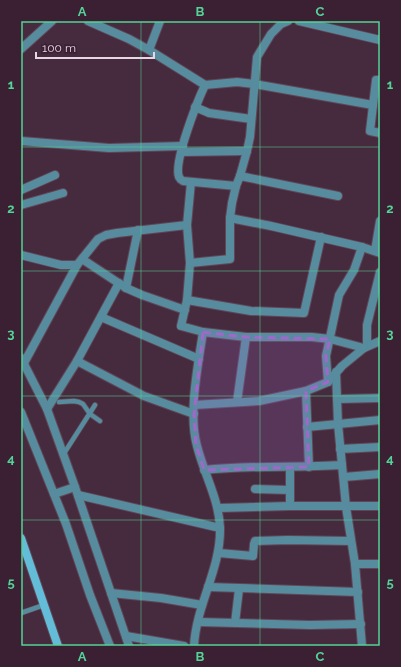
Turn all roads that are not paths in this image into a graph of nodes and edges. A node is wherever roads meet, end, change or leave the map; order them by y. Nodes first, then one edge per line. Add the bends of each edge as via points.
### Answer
1 (52, 21) edge
2 (88, 21) edge
3 (160, 21) edge
4 (288, 21) edge
5 (299, 21) edge
6 (380, 40) edge
7 (21, 49) edge
8 (149, 50) junction
9 (380, 80) edge
10 (205, 84) junction
11 (254, 84) junction
12 (373, 105) junction
13 (195, 107) junction
14 (251, 119) junction
15 (380, 133) edge
16 (21, 141) edge
17 (182, 149) junction
18 (247, 151) junction
19 (55, 175) dead end
20 (240, 176) junction
21 (191, 182) junction
22 (236, 186) junction
23 (21, 190) edge
24 (63, 194) dead end
25 (338, 196) dead end
26 (21, 205) edge
27 (230, 218) junction
28 (380, 221) edge
29 (187, 225) junction
30 (138, 230) junction
31 (321, 238) junction
32 (362, 247) junction
33 (377, 252) edge
34 (21, 256) edge
35 (80, 262) junction
36 (190, 264) junction
37 (380, 272) edge
38 (119, 283) junction
39 (126, 288) junction
40 (187, 300) junction
41 (185, 310) junction
42 (101, 317) junction
43 (203, 332) junction
44 (246, 337) junction
45 (330, 339) junction
46 (380, 341) edge
47 (365, 347) junction
48 (199, 359) junction
49 (23, 360) edge
50 (77, 361) junction
51 (336, 372) junction
52 (328, 382) junction
53 (306, 391) junction
54 (380, 398) edge
55 (337, 399) junction
56 (59, 402) dead end
57 (237, 402) junction
58 (95, 405) dead end
59 (194, 405) junction
60 (47, 409) junction
61 (21, 412) edge
62 (90, 414) junction
63 (194, 414) junction
64 (380, 420) edge
65 (100, 422) dead end
66 (338, 424) junction
67 (307, 427) junction
68 (380, 447) edge
69 (340, 449) junction
70 (63, 455) junction
71 (342, 465) junction
72 (290, 466) junction
73 (309, 467) junction
74 (204, 470) junction
75 (380, 474) edge
76 (344, 477) junction
77 (76, 487) junction
78 (255, 489) dead end
79 (290, 490) junction
80 (54, 494) junction
81 (78, 495) junction
82 (290, 506) junction
83 (380, 506) edge
84 (346, 507) junction
85 (218, 508) junction
86 (220, 528) junction
87 (21, 538) edge
88 (351, 541) junction
89 (219, 553) junction
90 (355, 564) junction
91 (380, 564) edge
92 (208, 587) junction
93 (239, 589) junction
94 (358, 592) junction
95 (111, 594) junction
96 (44, 605) junction
97 (202, 605) junction
98 (21, 613) edge
99 (198, 622) junction
100 (235, 623) junction
101 (361, 624) junction
102 (126, 636) junction
103 (58, 646) edge
104 (110, 646) edge
105 (129, 646) edge
106 (184, 646) edge
107 (194, 646) edge
108 (362, 646) edge

1 - 7 street
2 - 8 street
3 - 8 street
4 - 11 street via 271,34 257,57
5 - 6 street
8 - 10 street
9 - 12 street via 376,80
10 - 11 street
10 - 13 street
11 - 12 street
11 - 14 street
12 - 15 street via 370,131
13 - 14 street via 209,113
13 - 17 street
14 - 18 street
16 - 17 street via 109,148
17 - 18 street
17 - 21 street via 179,176 183,181
18 - 20 street
19 - 23 street
20 - 22 street
20 - 25 street
21 - 22 street
21 - 29 street
22 - 27 street
24 - 26 street
27 - 31 street
27 - 36 street via 230,259
28 - 33 street
29 - 30 street
29 - 36 street
30 - 35 street via 101,237 95,241
30 - 39 street
31 - 32 street
31 - 40 street via 304,313 251,311
32 - 33 street
32 - 45 street via 354,270 339,295
34 - 35 street via 62,265
35 - 38 street
35 - 49 street
36 - 40 street
37 - 47 street via 367,325
38 - 39 street
38 - 42 street
39 - 41 street
40 - 41 street
41 - 43 street via 182,326
42 - 48 street
42 - 50 street
43 - 44 street
43 - 48 street
44 - 45 street
44 - 57 street
45 - 47 street
45 - 52 street via 326,356
46 - 47 street
47 - 51 street
48 - 59 street
49 - 60 street
50 - 60 street
50 - 63 street via 144,396
51 - 52 street
51 - 55 street
52 - 53 street
53 - 57 street via 259,401
53 - 67 street
54 - 55 street
55 - 66 street
56 - 62 lane via 79,402
57 - 59 street
58 - 62 lane
59 - 63 street
60 - 70 street
61 - 80 street
62 - 65 lane
62 - 70 lane
63 - 74 street via 196,445
64 - 66 street
66 - 67 street
66 - 69 street
67 - 73 street
68 - 69 street
69 - 71 street
70 - 77 street
71 - 73 street
71 - 76 street
72 - 73 street
72 - 74 street
72 - 79 street
74 - 85 street
75 - 76 street
76 - 84 street
77 - 80 street
77 - 81 street
78 - 79 street
79 - 82 street
80 - 104 street
81 - 86 street
81 - 95 street
82 - 84 street
82 - 85 street
83 - 84 street
84 - 88 street
85 - 86 street
86 - 89 street
87 - 96 main road
88 - 89 street via 255,541 253,556
88 - 90 street
89 - 92 street
90 - 91 street
90 - 94 street
92 - 93 street
92 - 97 street
93 - 94 street
93 - 100 street
94 - 101 street
95 - 97 street
95 - 102 street
96 - 98 lane
96 - 103 main road
97 - 99 street
99 - 100 street
99 - 107 street
100 - 101 street
101 - 108 street
102 - 105 street
102 - 106 street

